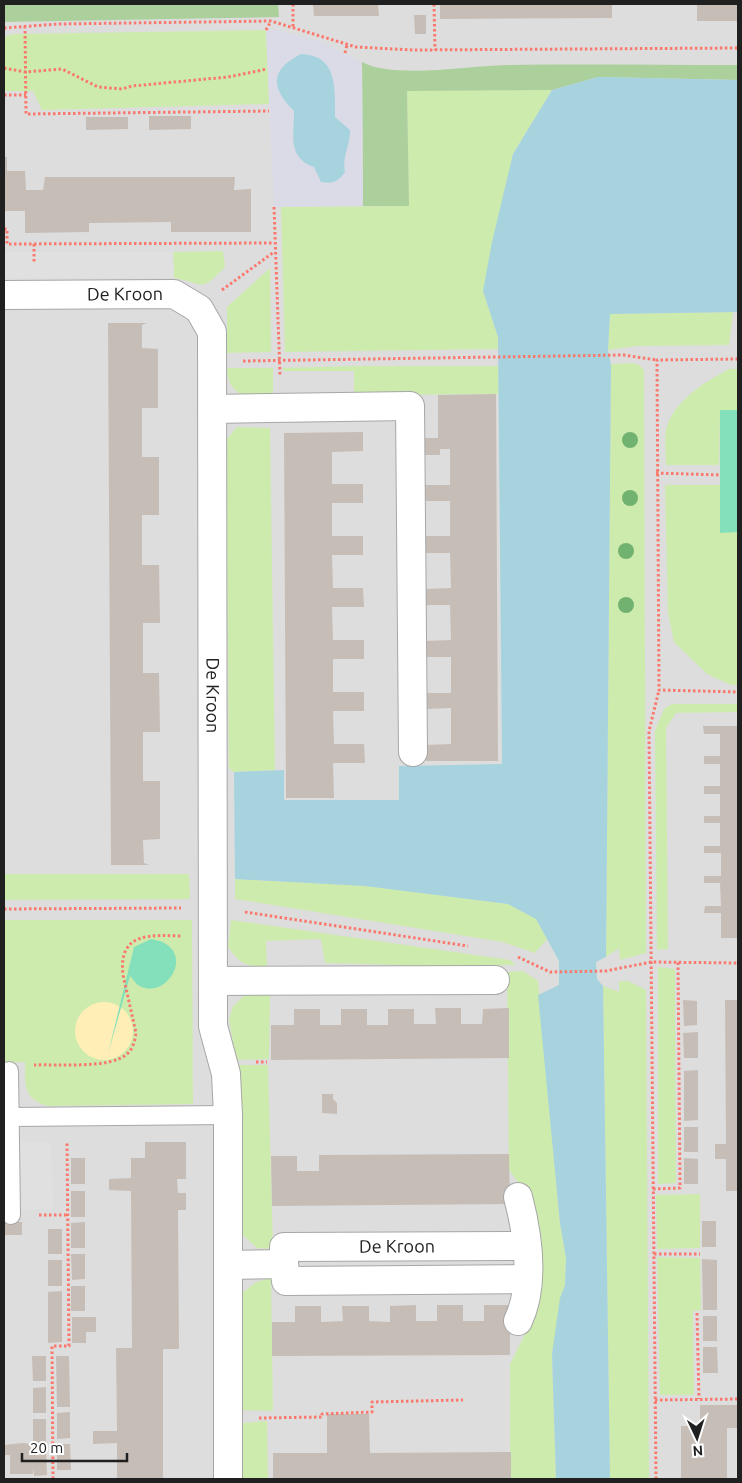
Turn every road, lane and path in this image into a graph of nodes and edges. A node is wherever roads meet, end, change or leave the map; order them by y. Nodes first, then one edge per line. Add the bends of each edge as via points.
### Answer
1 (293, 4) edge
2 (434, 4) edge
3 (271, 21) junction
4 (25, 26) junction
5 (4, 28) edge
6 (293, 28) junction
7 (266, 30) dead end
8 (347, 44) junction
9 (738, 48) edge
10 (434, 50) junction
11 (344, 53) dead end
12 (4, 68) edge
13 (267, 69) dead end
14 (25, 72) junction
15 (4, 95) edge
16 (26, 95) junction
17 (269, 111) dead end
18 (274, 207) dead end
19 (4, 229) edge
20 (274, 243) junction
21 (274, 252) junction
22 (4, 296) edge
23 (199, 309) junction
24 (738, 359) edge
25 (280, 360) junction
26 (657, 360) junction
27 (213, 361) junction
28 (280, 408) junction
29 (212, 409) junction
30 (656, 473) junction
31 (720, 475) dead end
32 (659, 690) junction
33 (738, 692) edge
34 (413, 752) dead end
35 (215, 907) junction
36 (4, 910) edge
37 (214, 937) junction
38 (472, 946) dead end
39 (513, 956) dead end
40 (651, 962) junction
41 (678, 962) junction
42 (738, 963) edge
43 (495, 980) dead end
44 (214, 981) junction
45 (9, 1071) joint
46 (228, 1115) junction
47 (10, 1117) junction
48 (67, 1117) junction
49 (653, 1189) junction
50 (518, 1197) dead end
51 (11, 1215) dead end
52 (527, 1246) junction
53 (654, 1254) junction
54 (700, 1254) dead end
55 (228, 1264) junction
56 (284, 1264) junction
57 (527, 1279) junction
58 (696, 1313) dead end
59 (518, 1321) dead end
60 (738, 1399) edge
61 (463, 1400) dead end
62 (655, 1400) junction
63 (699, 1400) junction
64 (228, 1418) junction
65 (53, 1479) edge
66 (228, 1479) edge
67 (656, 1479) edge

1 - 6 path
2 - 10 path
3 - 4 path
3 - 6 path
3 - 7 path
4 - 5 path
4 - 14 path
6 - 8 path
8 - 10 path
8 - 11 path
9 - 10 path
12 - 14 path
13 - 14 path via 228,77 122,89 98,86 62,69
14 - 16 path
15 - 16 path
16 - 17 path via 26,114
18 - 20 path
19 - 20 path via 7,229 7,244
20 - 21 path
21 - 23 path
21 - 25 path
22 - 23 street, De Kroon via 174,294
23 - 27 street, De Kroon via 212,332
24 - 26 path
25 - 26 path via 623,355
25 - 27 path
25 - 28 path
26 - 30 path
27 - 29 street, De Kroon
28 - 29 street
28 - 34 street via 410,406
29 - 35 street, De Kroon
30 - 31 path
30 - 32 path
32 - 33 path
32 - 40 path via 649,731
35 - 36 path
35 - 37 street, De Kroon
35 - 38 path
37 - 44 street, De Kroon
37 - 45 path via 148,935 133,941 127,948 122,966 136,1033 131,1049 120,1058 111,1062 14,1066
39 - 40 path via 550,972 606,971
40 - 41 path
40 - 49 path
41 - 42 path
41 - 49 path via 680,1188
43 - 44 street
44 - 46 street, De Kroon via 213,1026 226,1074
45 - 47 lane
46 - 48 lane
46 - 55 street, De Kroon
47 - 48 lane
47 - 51 lane
48 - 65 path via 70,1346 52,1346
49 - 53 path
50 - 52 street
52 - 56 street, De Kroon via 284,1247
52 - 57 street
53 - 54 path
53 - 62 path
55 - 56 street
55 - 64 street, De Kroon
56 - 57 street, De Kroon via 286,1281
57 - 59 street
58 - 63 path
60 - 63 path
61 - 64 path via 372,1402 372,1412 322,1414 322,1417
62 - 63 path
62 - 67 path
64 - 66 street, De Kroon

